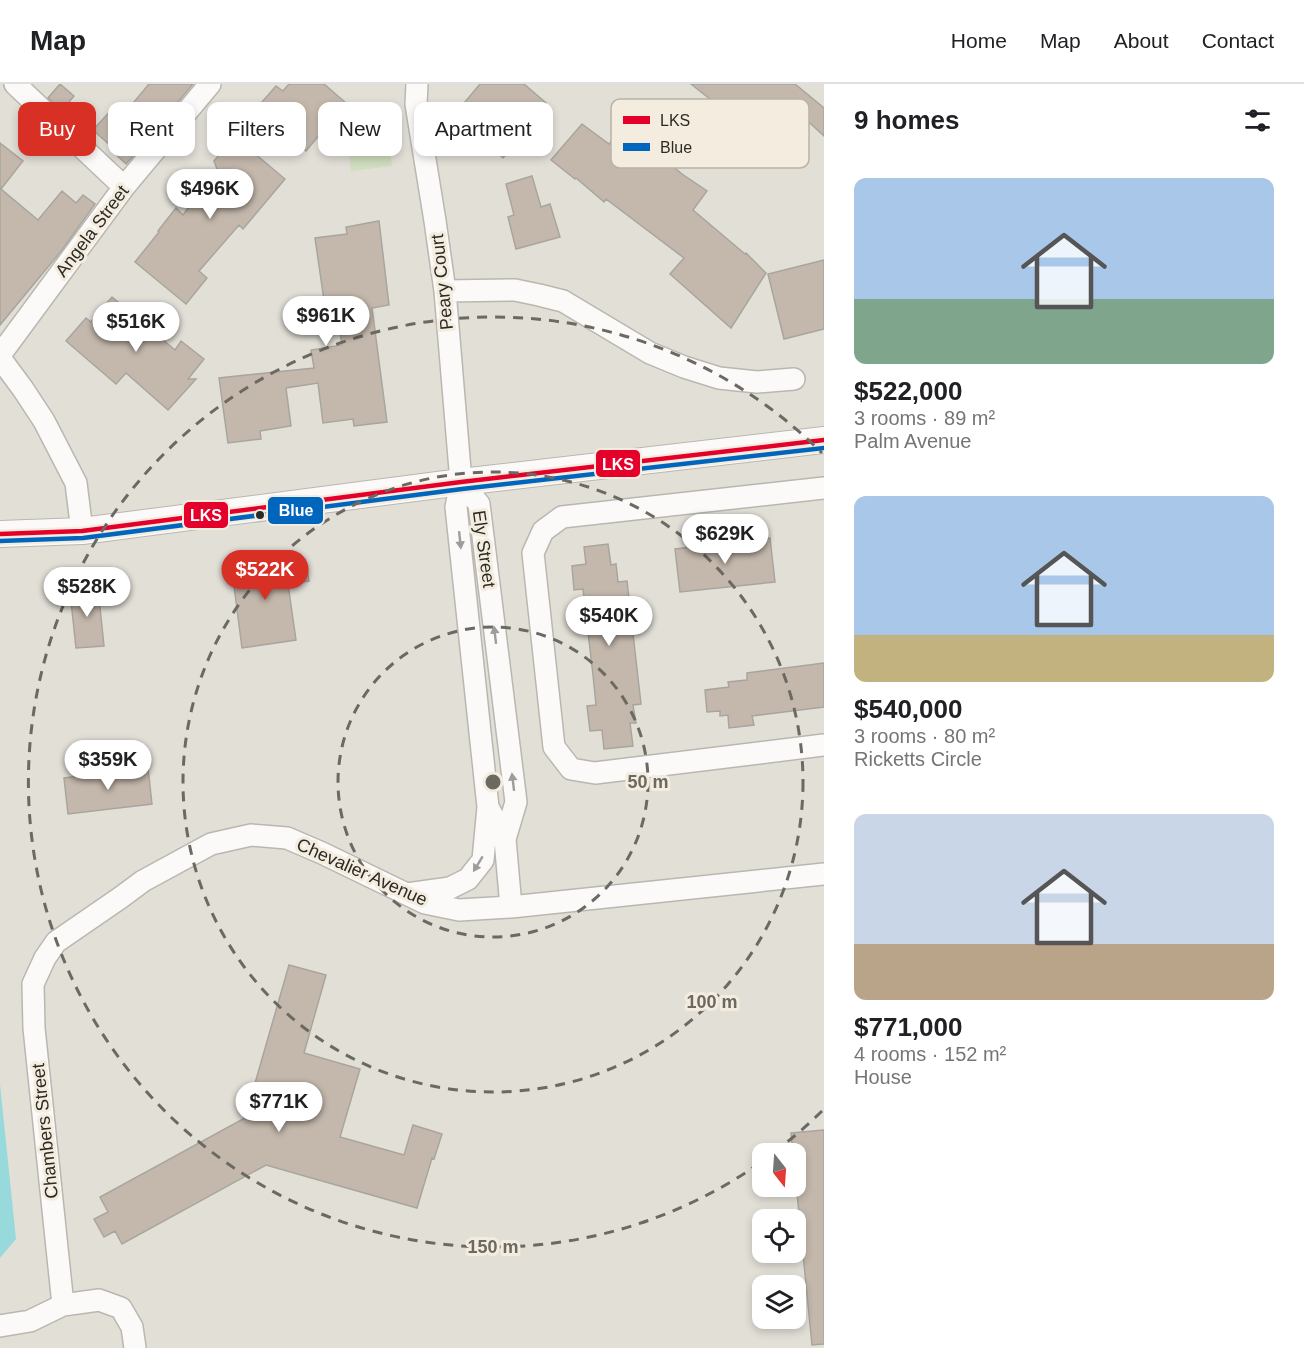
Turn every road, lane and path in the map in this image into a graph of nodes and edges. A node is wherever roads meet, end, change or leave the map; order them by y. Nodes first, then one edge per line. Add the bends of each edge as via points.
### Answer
1 (15, 84) edge
2 (210, 84) edge
3 (417, 84) edge
4 (124, 187) junction
5 (445, 291) junction
6 (0, 356) edge
7 (794, 379) dead end
8 (824, 440) edge
9 (461, 482) junction
10 (824, 488) edge
11 (82, 531) junction
12 (0, 534) edge
13 (488, 573) junction
14 (463, 576) junction
15 (502, 693) junction
16 (476, 696) junction
17 (824, 745) edge
18 (488, 807) junction
19 (505, 839) junction
20 (824, 873) edge
21 (406, 894) junction
22 (511, 907) junction
23 (45, 958) joint
24 (63, 1305) junction
25 (30, 1321) junction
26 (0, 1326) edge
27 (0, 1343) edge
28 (135, 1348) edge

1 - 4 street
2 - 4 street, Angela Street
3 - 5 street, Peary Court via 416,104
4 - 6 street, Angela Street
5 - 7 street via 515,290 563,301 650,353 684,367 719,378 757,382
5 - 9 street, Peary Court
6 - 11 street via 44,421 76,483
8 - 9 main road
9 - 11 main road
9 - 13 street, Ely Street via 479,504
9 -> 14 street, Ely Street via 456,507
10 - 17 street via 562,517 543,531 533,553 554,747 571,769 595,773
11 - 12 main road
13 - 14 street
15 -> 13 street, Ely Street
14 - 16 street, Ely Street
15 - 16 street
19 -> 15 street, Ely Street via 516,802
16 - 18 street, Ely Street
18 - 19 street, Ely Street
18 -> 21 street, Ely Street via 483,860 468,879 450,888
19 - 22 street, Ely Street
20 - 22 street, Chevalier Avenue
21 - 22 street, Chevalier Avenue via 425,903 459,910
21 - 23 street, Chevalier Avenue via 287,838 251,835 211,844 143,881 56,942
23 - 24 street, Chambers Street via 33,984 34,1028
24 - 25 street
24 - 28 street via 99,1300 121,1308 132,1327
25 - 26 street
25 - 27 street

